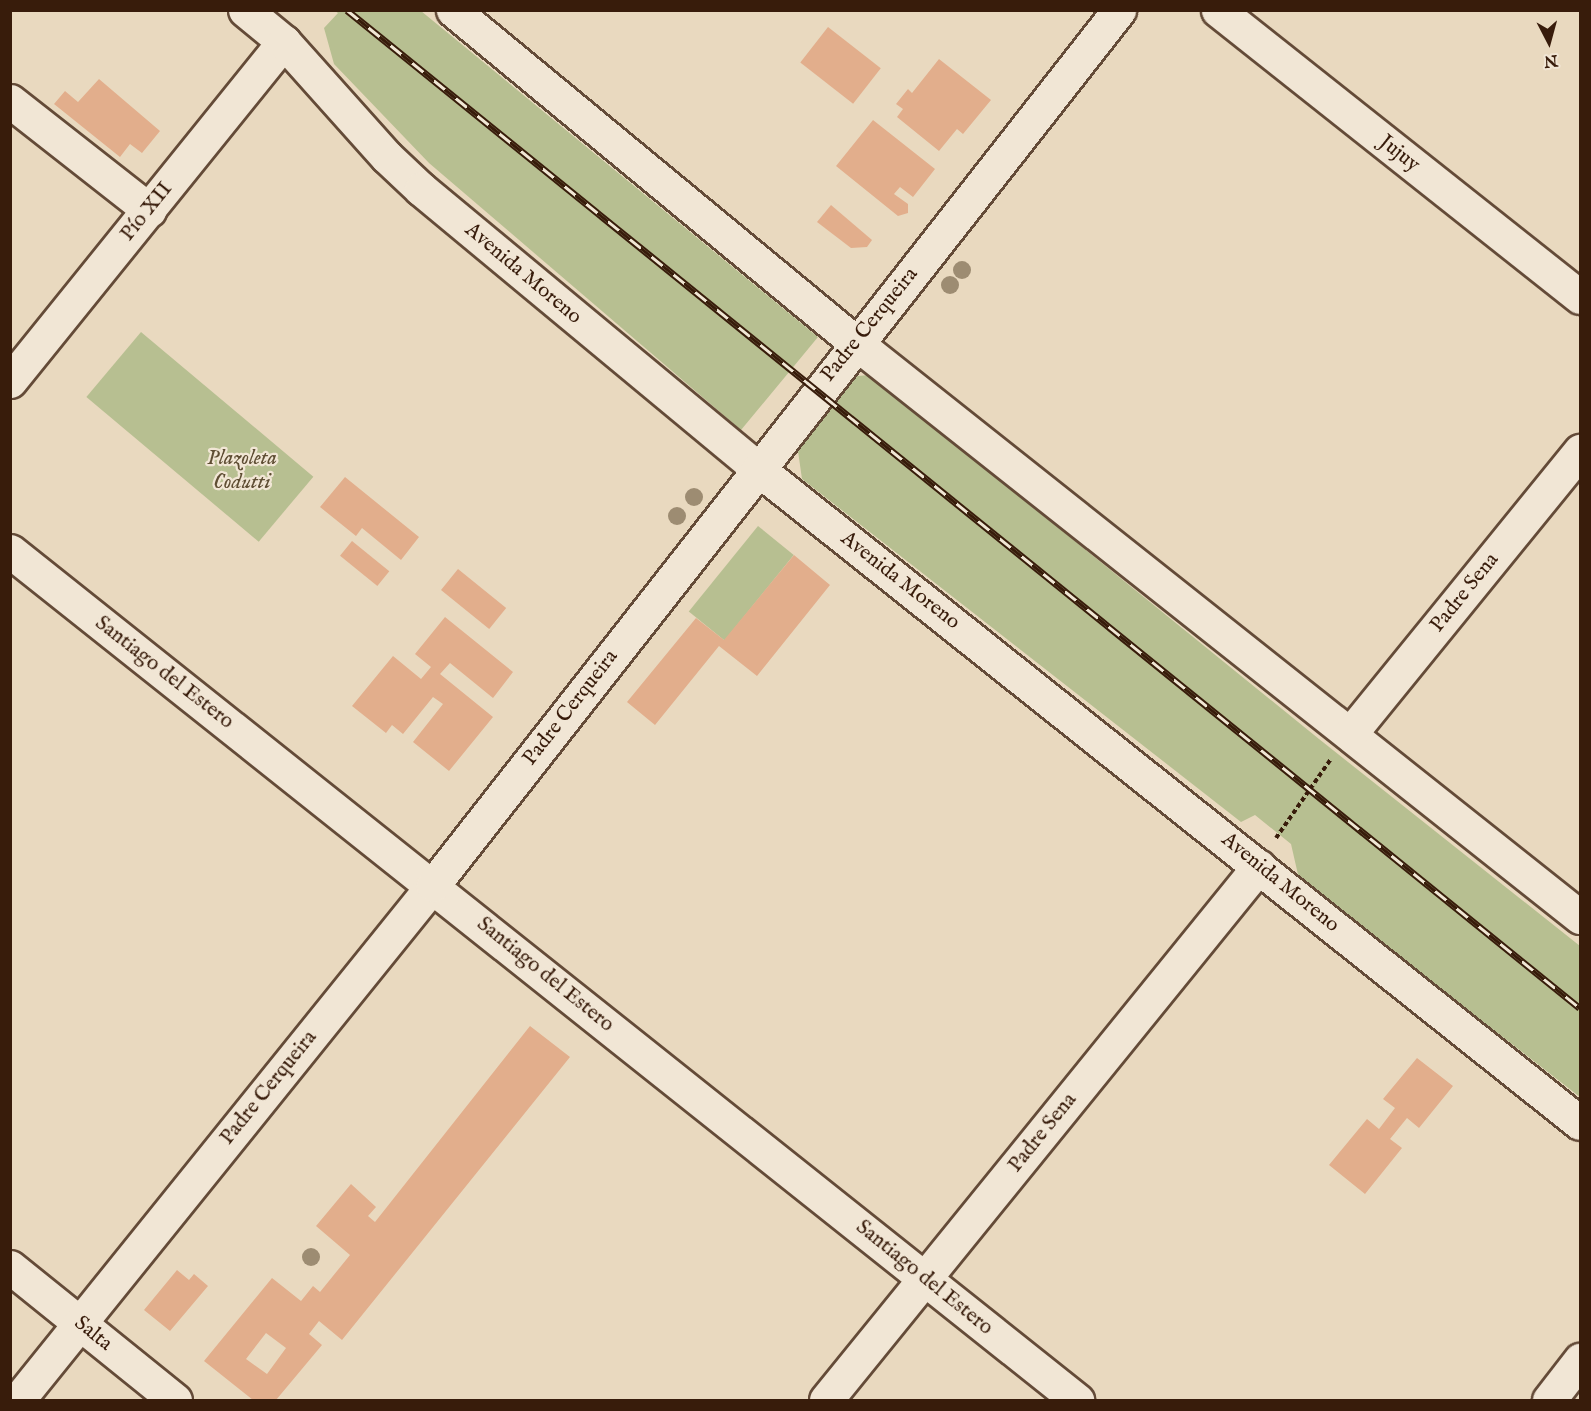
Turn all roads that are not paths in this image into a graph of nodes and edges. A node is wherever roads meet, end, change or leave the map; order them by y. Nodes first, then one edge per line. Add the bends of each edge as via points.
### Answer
1 (245, 10) edge
2 (453, 10) edge
3 (1119, 10) edge
4 (1218, 10) edge
5 (284, 42) junction
6 (10, 101) edge
7 (149, 210) junction
8 (1581, 297) edge
9 (856, 343) junction
10 (10, 381) edge
11 (1581, 451) edge
12 (758, 469) junction
13 (10, 551) edge
14 (1350, 734) junction
15 (1259, 866) junction
16 (432, 885) junction
17 (1581, 917) edge
18 (1581, 1123) edge
19 (10, 1267) edge
20 (925, 1279) junction
21 (82, 1324) junction
22 (1581, 1360) edge
23 (18, 1401) edge
24 (175, 1401) edge
25 (826, 1401) edge
26 (1077, 1401) edge
27 (1549, 1401) edge

1 - 5 street, Avenida Moreno
2 - 9 street
3 - 9 street, Padre Cerqueira
4 - 8 street, Jujuy
5 - 7 street, Pío XII
5 - 12 street, Avenida Moreno via 387,157 421,189
6 - 7 street
7 - 10 street, Pío XII
9 - 12 street, Padre Cerqueira
9 - 14 street
11 - 14 street, Padre Sena
12 - 15 street, Avenida Moreno
12 - 16 street, Padre Cerqueira
13 - 16 street, Santiago del Estero
14 - 17 street
15 - 18 street, Avenida Moreno
15 - 20 street, Padre Sena
16 - 20 street, Santiago del Estero
16 - 21 street, Padre Cerqueira
19 - 21 street, Salta
20 - 25 street, Padre Sena
20 - 26 street, Santiago del Estero
21 - 23 street, Padre Cerqueira
21 - 24 street, Salta
22 - 27 street

